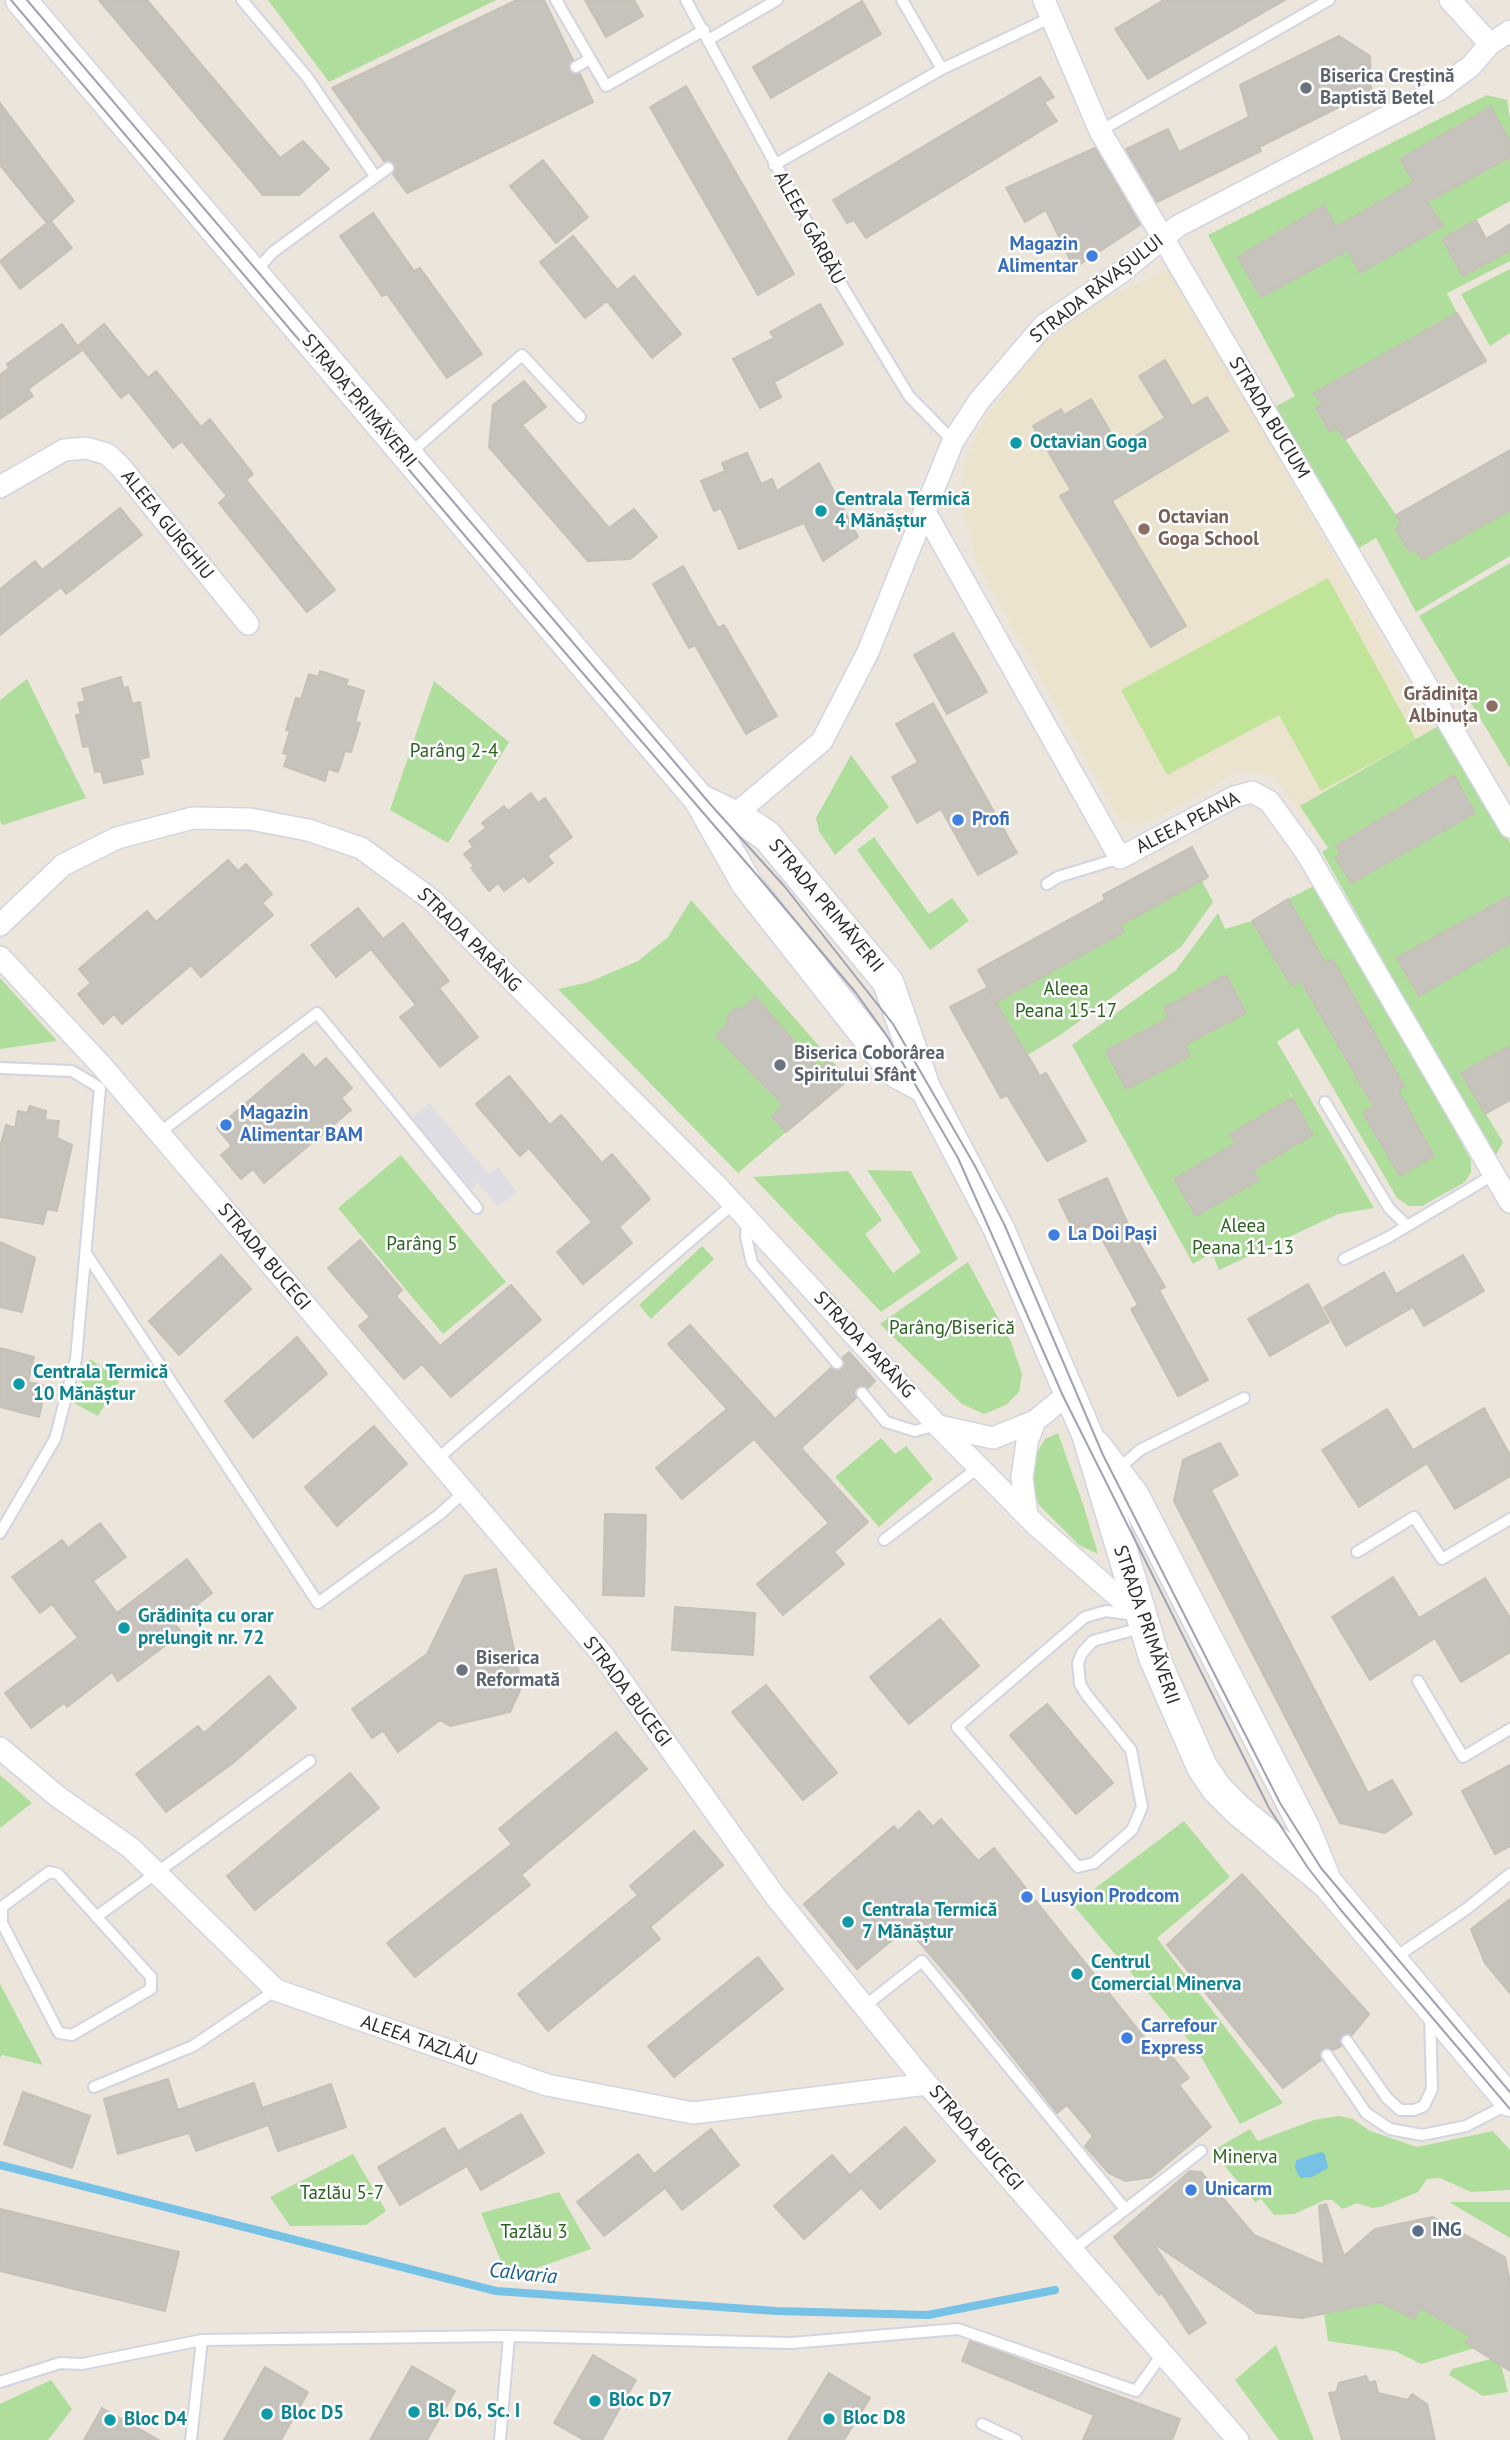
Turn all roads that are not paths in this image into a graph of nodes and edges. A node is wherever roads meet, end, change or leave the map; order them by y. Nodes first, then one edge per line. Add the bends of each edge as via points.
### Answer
1 (21, 0) edge
2 (242, 0) edge
3 (556, 0) edge
4 (686, 0) edge
5 (777, 0) edge
6 (902, 0) edge
7 (1329, 0) edge
8 (1450, 0) edge
9 (1048, 8) edge
10 (1510, 31) edge
11 (706, 35) junction
12 (1490, 44) junction
13 (590, 59) junction
14 (576, 66) dead end
15 (942, 69) junction
16 (1100, 131) junction
17 (774, 165) junction
18 (388, 168) dead end
19 (375, 176) junction
20 (1161, 238) junction
21 (252, 275) junction
22 (580, 417) dead end
23 (953, 441) junction
24 (406, 457) junction
25 (0, 487) edge
26 (925, 512) junction
27 (248, 624) dead end
28 (726, 822) junction
29 (1510, 827) edge
30 (1120, 858) junction
31 (1047, 884) dead end
32 (0, 925) edge
33 (0, 957) edge
34 (0, 1068) edge
35 (925, 1088) junction
36 (1325, 1102) dead end
37 (159, 1133) junction
38 (1493, 1175) junction
39 (1510, 1202) edge
40 (477, 1208) dead end
41 (740, 1211) junction
42 (1406, 1225) junction
43 (87, 1255) junction
44 (1344, 1259) dead end
45 (837, 1363) dead end
46 (862, 1393) dead end
47 (1069, 1393) junction
48 (1244, 1398) dead end
49 (1035, 1421) junction
50 (937, 1425) junction
51 (1087, 1434) junction
52 (436, 1460) junction
53 (979, 1467) junction
54 (1115, 1472) junction
55 (464, 1492) junction
56 (1027, 1516) junction
57 (1510, 1519) edge
58 (0, 1532) edge
59 (884, 1539) dead end
60 (1357, 1552) dead end
61 (1142, 1621) junction
62 (1418, 1681) dead end
63 (1510, 1729) edge
64 (0, 1748) edge
65 (310, 1761) dead end
66 (157, 1873) junction
67 (1510, 1874) edge
68 (1510, 1882) edge
69 (1328, 1884) junction
70 (1496, 1887) junction
71 (96, 1917) junction
72 (1390, 1961) junction
73 (276, 1990) junction
74 (866, 2005) junction
75 (1429, 2006) junction
76 (1347, 2041) dead end
77 (1327, 2055) dead end
78 (927, 2084) junction
79 (94, 2087) dead end
80 (1510, 2102) edge
81 (1200, 2151) dead end
82 (1125, 2209) junction
83 (1074, 2249) junction
84 (509, 2336) junction
85 (202, 2340) junction
86 (1163, 2353) junction
87 (0, 2382) edge
88 (982, 2424) dead end
89 (191, 2440) edge
90 (500, 2440) edge
91 (1016, 2440) edge
92 (1238, 2440) edge

1 - 21 main road, STRADA PRIMĂVERII
2 - 19 lane via 307,77
3 - 13 lane
4 - 11 lane, ALEEA GÂRBĂU
5 - 11 lane
6 - 15 lane
7 - 16 lane
8 - 12 street
9 - 15 lane
9 - 16 street, STRADA BUCIUM
10 - 12 street, STRADA RĂVAȘULUI
11 - 13 lane via 606,86
11 - 17 lane, ALEEA GÂRBĂU
12 - 20 street, STRADA RĂVAȘULUI via 1471,66 1440,89
13 - 14 lane
15 - 17 lane
16 - 20 street, STRADA BUCIUM
17 - 23 lane, ALEEA GÂRBĂU via 909,396
18 - 19 lane
19 - 21 lane via 273,252
20 - 23 street, STRADA RĂVAȘULUI via 1120,273 1043,326 979,401
20 - 29 street, STRADA BUCIUM
21 - 24 main road, STRADA PRIMĂVERII
22 - 24 lane via 522,355
23 - 26 street, STRADA RĂVAȘULUI
24 - 28 main road, STRADA PRIMĂVERII via 699,799
25 - 27 street, ALEEA GURGHIU via 64,450 86,448 107,454
26 - 28 street, STRADA RĂVAȘULUI via 868,652 822,741
26 - 30 street, ALEEA PEANA
28 - 35 main road via 747,884 894,1071
28 - 35 main road, STRADA PRIMĂVERII via 767,836 881,970 894,994
30 - 31 lane
30 - 38 street, ALEEA PEANA via 1234,797 1251,792 1269,801 1306,852
32 - 41 street, STRADA PARÂNG via 63,865 117,838 193,818 250,818 308,830 361,848 432,900
33 - 37 street, STRADA BUCEGI
34 - 43 lane via 72,1071 100,1088
35 - 47 main road, STRADA PRIMĂVERII via 999,1229
36 - 42 lane via 1389,1208
37 - 40 lane via 317,1013
37 - 52 street, STRADA BUCEGI
38 - 39 street, ALEEA PEANA
38 - 42 lane
41 - 45 lane via 752,1263
41 - 50 street, STRADA PARÂNG
41 - 52 lane
42 - 44 lane
43 - 55 lane via 318,1603
43 - 58 lane via 76,1359 55,1439
46 - 50 lane via 886,1422 915,1431
47 - 49 street
47 - 51 main road, STRADA PRIMĂVERII
48 - 54 lane via 1140,1450
49 - 50 street via 993,1438
49 - 56 street via 1022,1478
50 - 53 street, STRADA PARÂNG
51 - 54 main road, STRADA PRIMĂVERII
51 - 61 main road, STRADA PRIMĂVERII
52 - 55 street, STRADA BUCEGI
53 - 56 street, STRADA PARÂNG
53 - 59 lane
54 - 69 main road, STRADA PRIMĂVERII via 1134,1496 1304,1827
55 - 74 street, STRADA BUCEGI via 603,1655 775,1896
56 - 61 street, STRADA PARÂNG
57 - 60 lane via 1443,1559 1415,1517
61 - 61 lane via 1106,1611 1085,1617 957,1727 1078,1867 1094,1863 1132,1830 1142,1807 1131,1750 1086,1694 1078,1663 1093,1641
61 - 69 main road, STRADA PRIMĂVERII via 1187,1738 1217,1789
62 - 63 lane via 1463,1757
64 - 66 street, ALEEA TAZLĂU
65 - 66 lane
66 - 71 lane
66 - 73 street, ALEEA TAZLĂU
67 - 70 lane
68 - 70 lane
69 - 72 main road, STRADA PRIMĂVERII
70 - 72 lane
71 - 71 lane via 58,1874 49,1872 2,1907 2,1923 60,2033 72,2035 151,1989 150,1977
72 - 75 main road, STRADA PRIMĂVERII
73 - 78 street, ALEEA TAZLĂU via 547,2085 693,2113
73 - 79 lane via 193,2046
74 - 78 street, STRADA BUCEGI
74 - 82 lane via 922,1961
75 - 76 lane via 1432,2089 1424,2106 1400,2110
75 - 80 main road, STRADA PRIMĂVERII
77 - 80 lane via 1366,2113 1390,2129 1422,2134 1466,2126
78 - 83 street, STRADA BUCEGI
81 - 82 lane
82 - 83 lane
83 - 86 street, STRADA BUCEGI
84 - 85 lane
84 - 86 lane via 791,2343 958,2329 1136,2391
84 - 90 lane
85 - 87 lane via 82,2364 60,2363
85 - 89 lane
86 - 92 street, STRADA BUCEGI
88 - 91 lane

